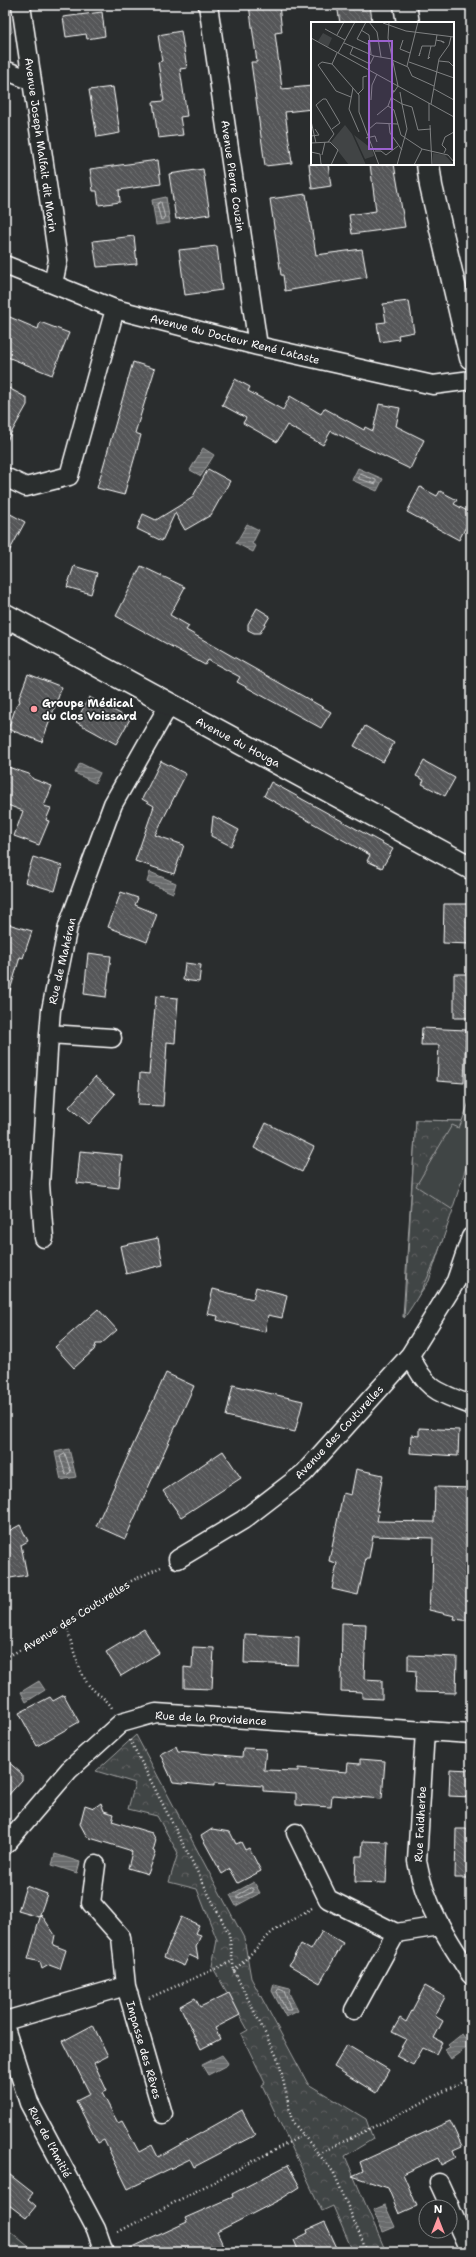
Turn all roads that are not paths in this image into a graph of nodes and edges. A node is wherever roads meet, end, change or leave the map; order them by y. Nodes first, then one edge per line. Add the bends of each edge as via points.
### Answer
1 (21, 5) edge
2 (208, 5) edge
3 (405, 5) edge
4 (408, 22) edge
5 (5, 70) edge
6 (32, 81) junction
7 (428, 165) edge
8 (5, 265) edge
9 (53, 284) junction
10 (115, 309) junction
11 (258, 346) junction
12 (471, 358) edge
13 (471, 380) edge
14 (5, 477) edge
15 (7, 623) edge
16 (169, 705) junction
17 (471, 868) edge
18 (49, 1034) junction
19 (112, 1038) dead end
20 (471, 1237) edge
21 (44, 1238) dead end
22 (410, 1355) junction
23 (471, 1405) edge
24 (178, 1559) road end
25 (425, 1731) junction
26 (471, 1734) edge
27 (296, 1833) dead end
28 (5, 1845) edge
29 (96, 1865) dead end
30 (440, 1926) junction
31 (396, 1933) junction
32 (471, 1976) edge
33 (126, 1986) junction
34 (354, 2010) dead end
35 (5, 2021) edge
36 (5, 2028) edge
37 (163, 2114) dead end
38 (439, 2183) dead end
39 (446, 2199) edge
40 (458, 2225) edge
41 (102, 2247) edge
42 (470, 2252) edge

1 - 6 street, Avenue Joseph Malfait dit Marin
2 - 11 street, Avenue Pierre Couzin
3 - 4 main road
5 - 6 street
6 - 9 street, Avenue Joseph Malfait dit Marin via 58,260
7 - 12 main road
8 - 9 street, Avenue du Docteur René Lataste
9 - 10 street, Avenue du Docteur René Lataste
10 - 11 street, Avenue du Docteur René Lataste
10 - 14 street via 69,476 26,487
11 - 13 street, Avenue du Docteur René Lataste via 433,385
15 - 16 main road, Avenue du Houga
16 - 17 main road, Avenue du Houga
16 - 18 street, Rue de Mahéran via 113,804 68,926 51,1010
18 - 19 street
18 - 21 street, Rue de Mahéran via 40,1184
20 - 22 street, Avenue des Couturelles via 456,1281
22 - 23 street via 418,1373 436,1391
22 - 24 street, Avenue des Couturelles via 304,1472 243,1520
25 - 26 street, Rue de la Providence
25 - 28 street, Rue de la Providence via 156,1713 121,1723 69,1770
25 - 30 street, Rue Faidherbe via 417,1861 420,1881
27 - 31 street via 328,1899
29 - 33 street, Impasse des Rêves via 91,1903 121,1937
30 - 31 street
30 - 32 street, Rue Faidherbe
31 - 34 street
33 - 35 street, Impasse des Rêves
33 - 37 street, Impasse des Rêves
36 - 41 street, Rue de l'Amitié via 29,2104
38 - 39 street
40 - 42 street

